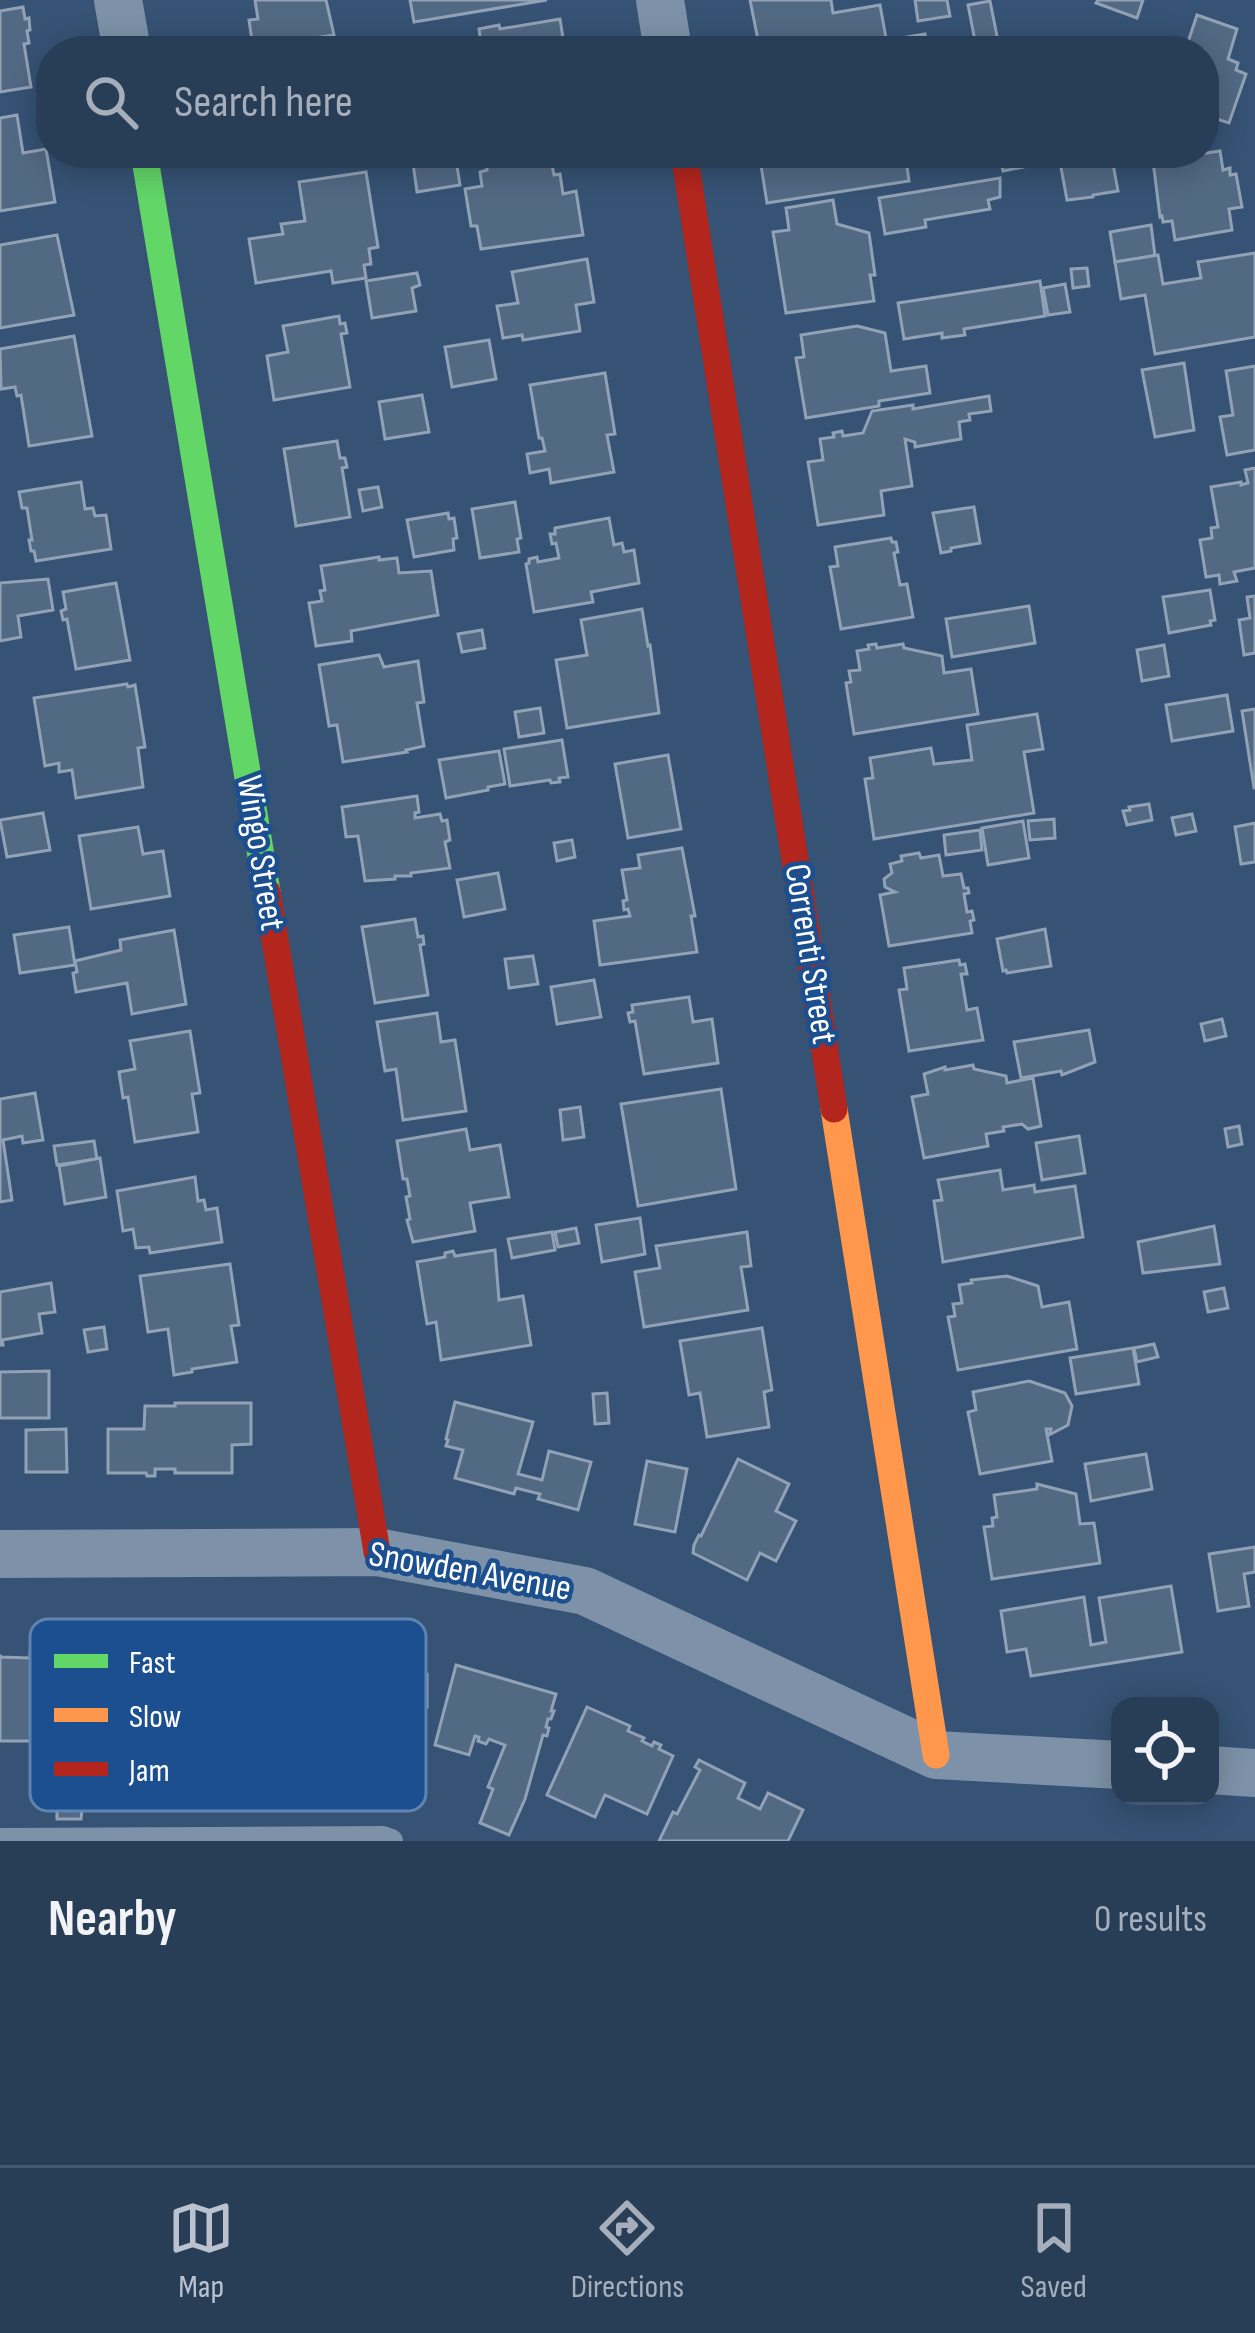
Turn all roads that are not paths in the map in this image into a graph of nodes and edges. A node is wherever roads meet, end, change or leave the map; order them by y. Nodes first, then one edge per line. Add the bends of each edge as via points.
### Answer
1 (118, 0) edge
2 (660, 0) edge
3 (124, 36) edge
4 (666, 36) edge
5 (146, 168) edge
6 (686, 168) edge
7 (377, 1552) junction
8 (0, 1554) edge
9 (936, 1755) junction
10 (1111, 1765) edge
11 (1219, 1771) edge
12 (1255, 1773) edge
13 (0, 1840) edge
14 (391, 1841) edge

1 - 3 street
2 - 4 street
5 - 7 street, Wingo Street
6 - 9 street, Correnti Street
7 - 8 street, Snowden Avenue
7 - 9 street, Snowden Avenue via 585,1591
9 - 10 street, Snowden Avenue
11 - 12 street
13 - 14 lane

